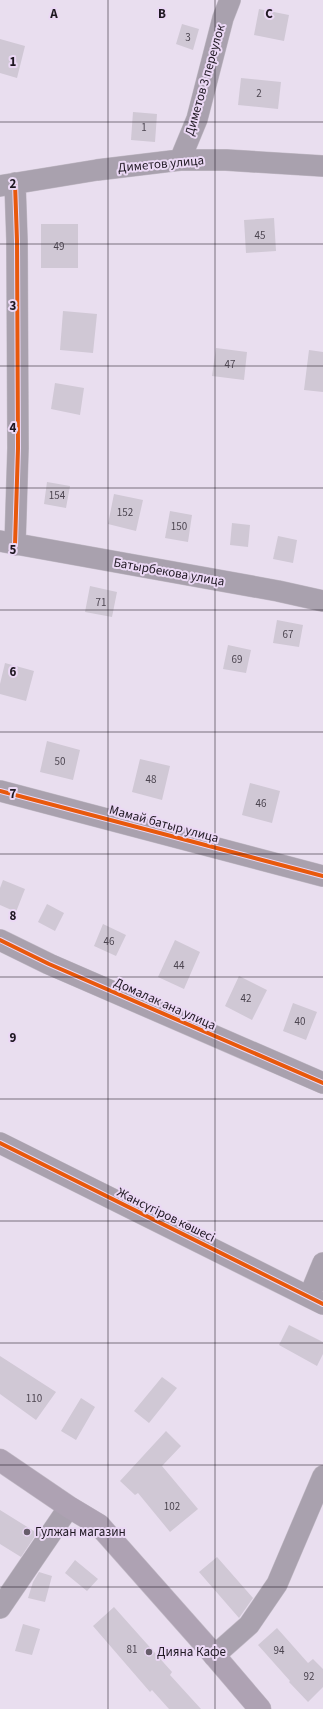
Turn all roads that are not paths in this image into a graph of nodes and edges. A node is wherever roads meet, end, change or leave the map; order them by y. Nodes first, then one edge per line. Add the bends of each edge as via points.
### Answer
1 (230, 0) edge
2 (180, 160) junction
3 (323, 166) edge
4 (7, 184) edge
5 (8, 543) edge
6 (323, 601) edge
7 (0, 791) edge
8 (323, 876) edge
9 (0, 940) edge
10 (323, 1083) edge
11 (0, 1143) edge
12 (323, 1263) edge
13 (316, 1300) edge
14 (0, 1460) edge
15 (323, 1476) edge
16 (69, 1507) junction
17 (0, 1608) edge
18 (214, 1656) junction
19 (260, 1709) edge

1 - 2 street, Диметов 3 переулок via 197,119
2 - 3 street, Диметов улица
2 - 4 street, Диметов улица
4 - 5 street, Батырбекова улица via 17,241 18,440
5 - 6 street, Батырбекова улица
7 - 8 street, Мамай батыр улица
9 - 10 street, Домалак ана улица via 48,964
11 - 13 street, Жансүгіров көшесі
12 - 13 street
14 - 16 main road
15 - 18 street via 278,1584 249,1625
16 - 17 street
16 - 18 main road via 99,1525
18 - 19 main road

